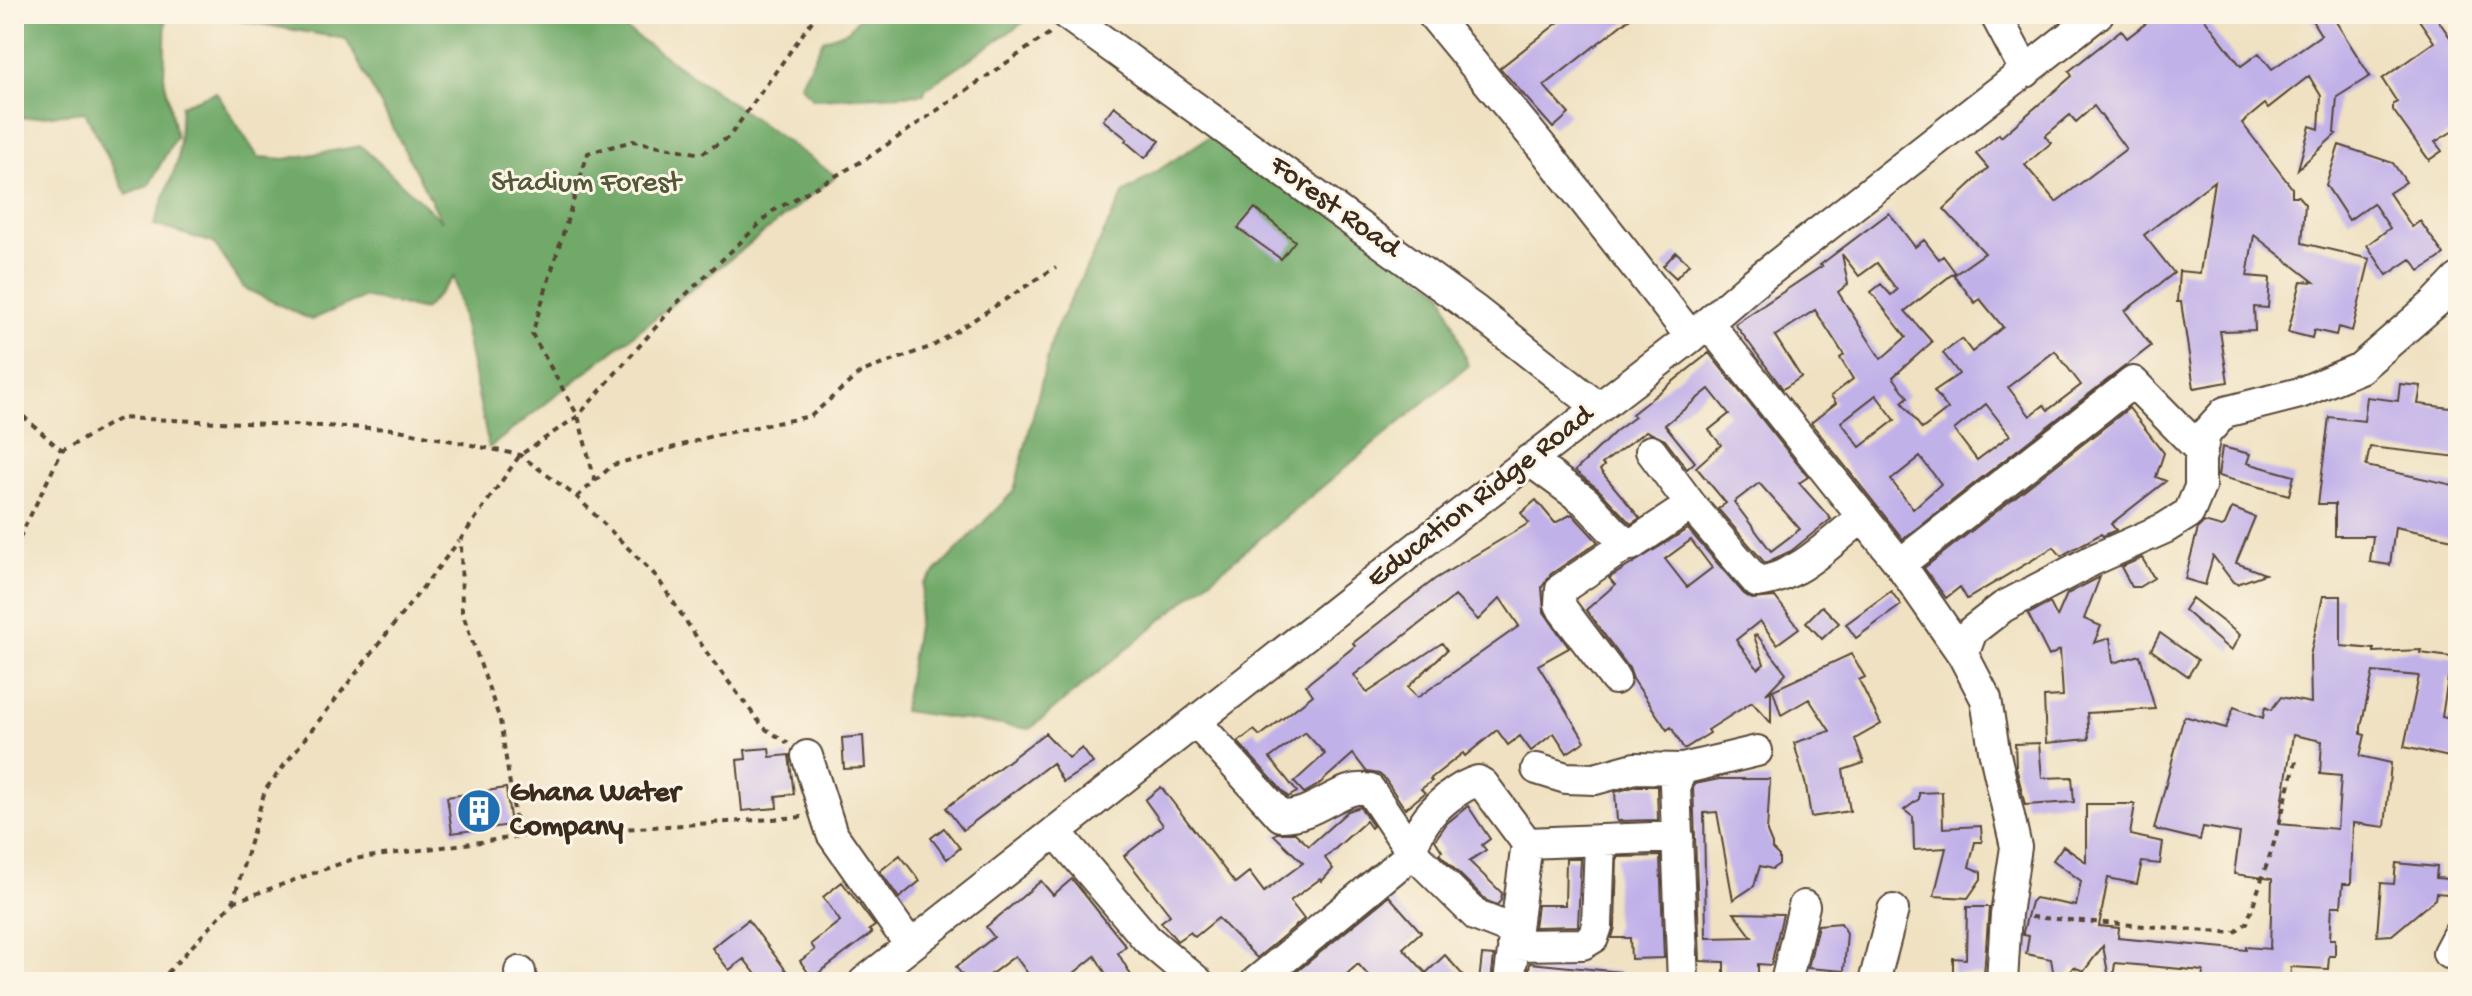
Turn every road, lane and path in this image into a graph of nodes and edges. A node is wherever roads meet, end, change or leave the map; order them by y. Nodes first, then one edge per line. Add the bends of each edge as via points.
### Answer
1 (817, 14) edge
2 (1432, 14) edge
3 (1995, 14) edge
4 (2098, 14) edge
5 (1069, 16) edge
6 (2026, 72) junction
7 (1056, 267) dead end
8 (2458, 279) edge
9 (1700, 330) junction
10 (1598, 407) junction
11 (14, 408) edge
12 (578, 416) junction
13 (62, 451) junction
14 (1651, 451) dead end
15 (2202, 452) junction
16 (520, 455) junction
17 (1529, 460) junction
18 (595, 481) junction
19 (577, 497) junction
20 (1691, 505) junction
21 (1863, 517) junction
22 (461, 539) junction
23 (1626, 545) junction
24 (14, 549) edge
25 (1900, 564) junction
26 (1963, 655) junction
27 (1615, 679) dead end
28 (1196, 722) junction
29 (1757, 751) dead end
30 (807, 756) joint
31 (2296, 761) dead end
32 (1537, 769) dead end
33 (1682, 769) junction
34 (1056, 832) junction
35 (832, 834) junction
36 (518, 836) junction
37 (1678, 837) junction
38 (1600, 840) junction
39 (1527, 843) junction
40 (1411, 851) junction
41 (233, 902) junction
42 (1804, 906) dead end
43 (1893, 910) dead end
44 (2006, 914) junction
45 (1514, 938) junction
46 (910, 945) junction
47 (1166, 970) edge
48 (159, 982) edge
49 (864, 982) edge
50 (1198, 982) edge
51 (1256, 982) edge
52 (1509, 982) edge
53 (1683, 982) edge
54 (1786, 982) edge
55 (1874, 982) edge
56 (2002, 982) edge

1 - 12 path via 729,137 701,154 633,141 588,153 532,334
2 - 9 street
3 - 6 street
4 - 6 street, Education Ridge Road
5 - 10 street, Forest Road via 1476,311
5 - 12 path via 866,159 773,211 677,303
6 - 9 street, Education Ridge Road
7 - 18 path via 933,346 861,372 811,416 716,435 613,465
8 - 15 street via 2360,368 2300,393 2225,412 2205,434
9 - 10 street, Education Ridge Road
9 - 21 street
10 - 17 street, Education Ridge Road
11 - 13 path
12 - 16 path
12 - 18 path
13 - 16 path via 120,418 394,429
13 - 24 path
14 - 20 street
15 - 25 street via 2133,382
15 - 26 street via 2200,487 2189,513 2003,607 1972,631
16 - 19 path
16 - 22 path
17 - 23 street via 1585,501
17 - 28 street, Education Ridge Road
18 - 19 path
19 - 30 path via 656,576 764,728
20 - 21 street via 1757,582 1796,569
20 - 23 street
21 - 25 street
22 - 36 path via 462,612 500,720
22 - 41 path via 265,790
23 - 27 street via 1561,589 1563,610
25 - 26 street
26 - 44 street via 1986,699 2016,847
28 - 34 street, Education Ridge Road
28 - 40 street via 1281,816 1304,815 1355,787 1370,790
29 - 33 street
30 - 35 street
31 - 44 path via 2247,923 2234,933
32 - 33 street via 1595,779 1635,768
33 - 37 street via 1675,785
34 - 46 street, Education Ridge Road
34 - 47 street
35 - 36 path via 799,816
35 - 46 street
36 - 41 path via 353,859
37 - 38 street
37 - 53 street
38 - 39 street
38 - 45 street via 1593,938 1583,944
39 - 40 street via 1478,781 1431,813
39 - 45 street
40 - 45 street via 1477,916
40 - 51 street
41 - 48 path
42 - 54 street
43 - 55 street
44 - 56 street
45 - 52 street
46 - 49 street, Education Ridge Road
47 - 50 street

